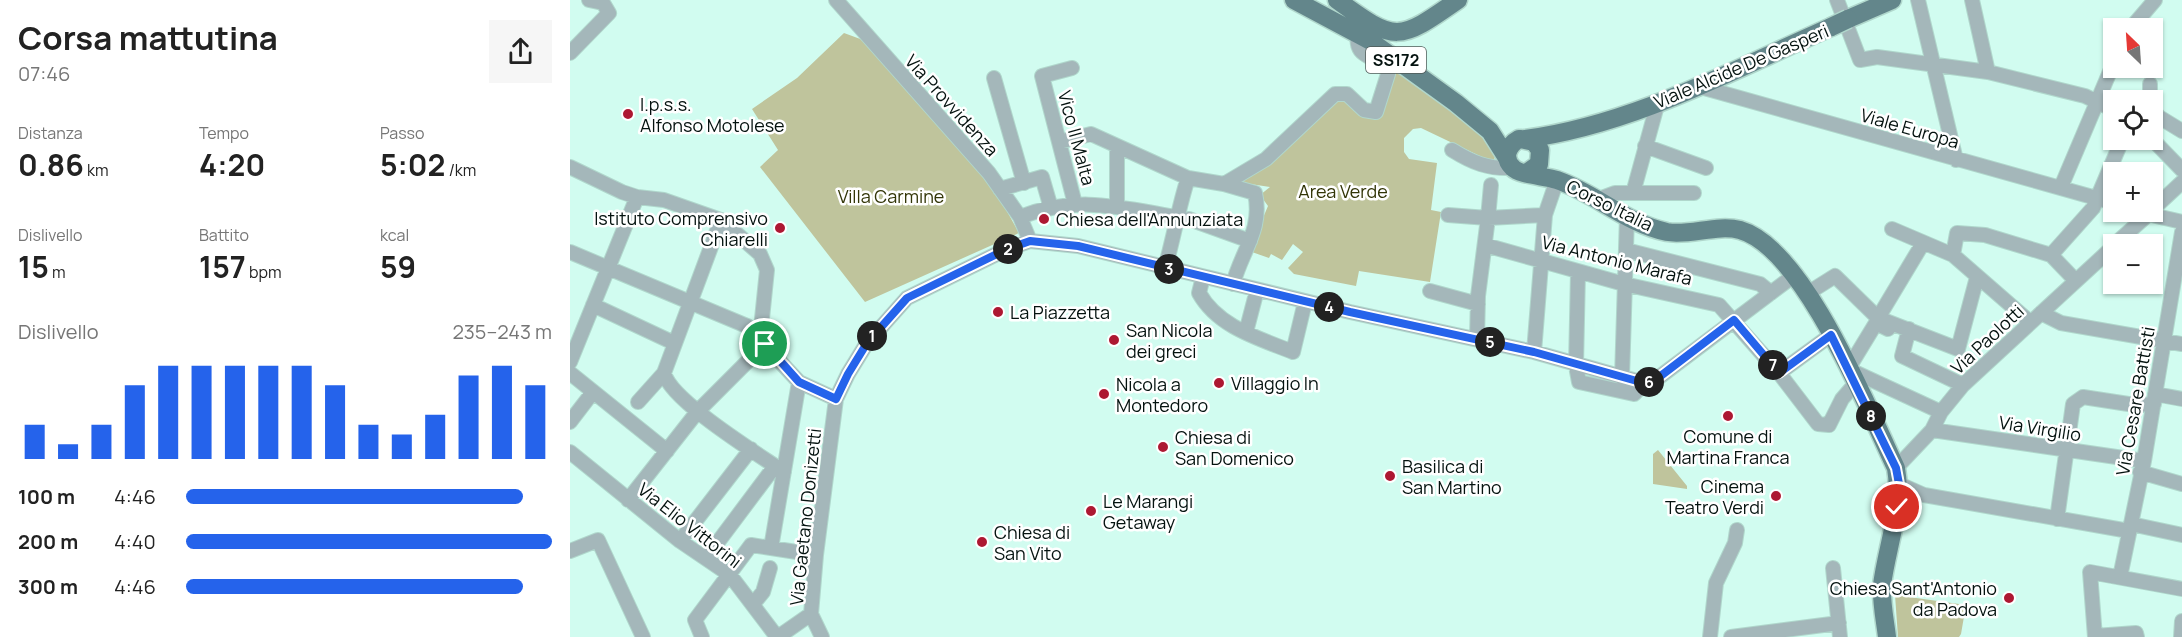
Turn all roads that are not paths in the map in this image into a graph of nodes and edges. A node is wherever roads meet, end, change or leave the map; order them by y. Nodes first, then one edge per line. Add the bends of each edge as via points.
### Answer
1 (589, 0) edge
2 (836, 0) edge
3 (1337, 0) edge
4 (1458, 0) edge
5 (1837, 0) edge
6 (1892, 0) edge
7 (1918, 0) edge
8 (1971, 0) edge
9 (2155, 0) edge
10 (1303, 2) edge
11 (2140, 18) edge
12 (1358, 34) junction
13 (571, 51) edge
14 (1935, 64) junction
15 (1072, 68) dead end
16 (1988, 72) junction
17 (994, 78) dead end
18 (2107, 78) edge
19 (2150, 84) dead end
20 (1696, 86) junction
21 (2150, 90) edge
22 (1658, 102) junction
23 (2097, 103) junction
24 (2103, 105) edge
25 (2163, 119) edge
26 (1587, 127) junction
27 (1490, 131) junction
28 (2182, 131) edge
29 (1522, 139) junction
30 (1059, 142) junction
31 (1645, 146) junction
32 (1117, 147) junction
33 (1452, 150) dead end
34 (2118, 150) edge
35 (2163, 150) edge
36 (1956, 160) junction
37 (1526, 162) junction
38 (570, 167) edge
39 (1706, 168) dead end
40 (2182, 170) edge
41 (1188, 178) junction
42 (1557, 180) junction
43 (2182, 182) edge
44 (1024, 183) junction
45 (1224, 184) junction
46 (1491, 185) dead end
47 (2061, 187) junction
48 (1000, 189) junction
49 (1633, 193) junction
50 (1694, 193) dead end
51 (637, 197) junction
52 (2099, 198) junction
53 (1599, 199) junction
54 (2103, 199) edge
55 (2163, 199) edge
56 (1075, 204) junction
57 (1117, 207) junction
58 (1051, 208) junction
59 (1448, 215) dead end
60 (1545, 215) junction
61 (1627, 216) junction
62 (2163, 216) edge
63 (1020, 217) junction
64 (1182, 218) junction
65 (1488, 218) junction
66 (720, 220) junction
67 (2138, 222) edge
68 (2182, 222) edge
69 (1892, 229) dead end
70 (2182, 232) edge
71 (2125, 234) edge
72 (1030, 241) junction
73 (1250, 241) junction
74 (1923, 243) junction
75 (1485, 244) junction
76 (1626, 250) junction
77 (570, 252) edge
78 (1953, 255) junction
79 (2051, 255) junction
80 (2103, 255) edge
81 (1542, 260) junction
82 (609, 267) junction
83 (1164, 268) junction
84 (1578, 272) junction
85 (1796, 274) junction
86 (1977, 276) junction
87 (1203, 277) junction
88 (2075, 280) junction
89 (1233, 284) junction
90 (1624, 284) junction
91 (1257, 290) junction
92 (1430, 291) dead end
93 (1771, 292) junction
94 (1808, 293) junction
95 (689, 300) junction
96 (1305, 302) junction
97 (1478, 304) junction
98 (593, 305) junction
99 (2035, 317) junction
100 (1878, 318) junction
101 (1734, 320) junction
102 (1895, 324) junction
103 (1910, 329) junction
104 (1246, 332) junction
105 (1831, 335) junction
106 (1477, 339) junction
107 (2165, 340) junction
108 (763, 341) junction
109 (674, 343) junction
110 (2182, 344) edge
111 (1534, 352) junction
112 (570, 362) edge
113 (1576, 366) junction
114 (570, 373) edge
115 (664, 373) junction
116 (1779, 373) junction
117 (1852, 377) junction
118 (1622, 378) junction
119 (799, 382) junction
120 (1644, 383) junction
121 (1963, 385) junction
122 (593, 392) junction
123 (836, 399) junction
124 (2154, 399) junction
125 (2182, 399) edge
126 (638, 402) dead end
127 (698, 411) junction
128 (1941, 412) junction
129 (570, 422) edge
130 (1932, 430) junction
131 (751, 449) junction
132 (667, 451) junction
133 (2066, 451) junction
134 (570, 452) edge
135 (2142, 466) junction
136 (780, 469) junction
137 (1898, 476) junction
138 (2182, 484) edge
139 (628, 500) junction
140 (2057, 519) junction
141 (2130, 528) junction
142 (1737, 530) dead end
143 (2182, 536) edge
144 (680, 541) junction
145 (771, 548) junction
146 (570, 551) edge
147 (816, 555) junction
148 (706, 558) junction
149 (770, 568) dead end
150 (1833, 568) dead end
151 (730, 575) junction
152 (2120, 577) junction
153 (2182, 588) edge
154 (753, 604) junction
155 (811, 614) junction
156 (2182, 621) edge
157 (1840, 630) edge
158 (1786, 634) edge
159 (643, 637) edge
160 (702, 637) edge
161 (777, 637) edge
162 (822, 637) edge
163 (1710, 637) edge
164 (1732, 637) edge
165 (1887, 637) edge
166 (2095, 637) edge
167 (2137, 637) edge
168 (2181, 637) edge

1 - 13 street via 603,3 609,13
2 - 48 street, Via Provvidenza
3 - 4 main road via 1371,25 1390,33 1405,32 1425,23
5 - 14 street via 1860,60 1877,57
6 - 20 main road, Viale Alcide De Gasperi
7 - 14 street
8 - 16 street
9 - 11 street
10 - 12 main road, SS172
12 - 27 main road, SS172
12 - 45 street via 1359,50 1387,69 1378,110 1364,110 1347,94 1335,94 1266,159
14 - 16 street
14 - 36 street
15 - 30 street, Vico II Malta via 1042,76
16 - 23 street via 2085,96
17 - 44 street
18 - 23 street
19 - 21 street
20 - 22 main road, Viale Alcide De Gasperi
20 - 36 street, Viale Europa
22 - 26 main road, Viale Alcide De Gasperi
22 - 31 street
23 - 24 street
23 - 47 street
25 - 28 street
26 - 29 main road, Viale Alcide De Gasperi
26 - 37 main road, Viale Alcide De Gasperi
27 - 29 main road, SS172
27 - 37 main road, SS172
29 - 37 main road, SS172 via 1534,142
29 - 37 main road via 1509,148
30 - 32 street via 1091,134
30 - 56 street, Vico II Malta
31 - 39 street
31 - 49 street
32 - 41 street
32 - 57 street
33 - 37 street via 1492,169
34 - 52 street
35 - 40 street
36 - 47 street, Viale Europa
37 - 42 main road, Corso Italia
38 - 51 street
41 - 45 street
41 - 64 street
42 - 53 main road, Corso Italia
42 - 60 street
43 - 55 street, Via Paolotti
44 - 48 street
44 - 58 street via 1042,177
45 - 73 street via 1255,193 1259,210
46 - 65 street
47 - 52 street, Viale Europa
48 - 63 street, Via Provvidenza
49 - 50 street
49 - 53 street via 1615,193
51 - 66 street via 664,200
51 - 82 street
52 - 54 street, Viale Europa
52 - 79 street
53 - 61 main road, Corso Italia
56 - 57 street
56 - 58 street
57 - 64 street
58 - 63 street
59 - 65 street
60 - 65 street
60 - 81 street
61 - 76 street
61 - 85 main road, Corso Italia via 1668,232 1740,230 1771,247
62 - 68 street
63 - 72 street, Via Provvidenza
64 - 73 street
64 - 83 street
65 - 75 street
66 - 95 street
66 - 108 street via 766,262
67 - 71 street, Via Paolotti
69 - 74 street
70 - 107 street, Via Cesare Battisti
72 - 83 street via 1078,246
72 - 123 street, Via Gaetano Donizetti via 907,298 867,343
73 - 89 street
74 - 78 street
74 - 100 street
75 - 81 street, Via Antonio Marafa
75 - 97 street
76 - 90 street
76 - 93 street via 1760,284
77 - 82 street
78 - 79 street via 1957,233 1985,235
78 - 86 street
79 - 88 street
80 - 88 street, Via Paolotti
81 - 84 street, Via Antonio Marafa
81 - 111 street
82 - 95 street
82 - 98 street
83 - 87 street
84 - 90 street, Via Antonio Marafa
84 - 113 street
85 - 93 street
85 - 94 main road, Corso Italia
86 - 99 street
86 - 103 street via 1958,349
87 - 89 street
87 - 104 street via 1199,293 1206,305 1226,323
88 - 99 street, Via Paolotti
89 - 91 street
90 - 101 street, Via Antonio Marafa via 1719,305
90 - 118 street
91 - 96 street
91 - 104 street
92 - 97 street
93 - 101 street
94 - 100 street via 1835,276
94 - 105 main road, Corso Italia
95 - 108 street via 747,326
95 - 109 street
96 - 104 street via 1293,352
96 - 106 street
97 - 106 street
98 - 109 street
98 - 112 street
99 - 107 street
99 - 121 street, Via Paolotti
100 - 102 street
101 - 116 street, Via Antonio Marafa
101 - 120 street via 1654,381
102 - 103 street
102 - 117 street via 1892,331 1876,323
103 - 121 street via 1902,356
105 - 116 street
105 - 117 main road, Corso Italia
106 - 111 street
107 - 110 street
107 - 124 street, Via Cesare Battisti
108 - 119 street
108 - 127 street
109 - 115 street
111 - 113 street
113 - 118 street
113 - 120 street via 1579,382 1634,394
114 - 122 street
115 - 126 street
115 - 127 street via 666,382
116 - 117 street, Via Antonio Marafa via 1818,424 1828,425
117 - 128 street
117 - 137 main road, Corso Italia
118 - 120 street
119 - 123 street
119 - 136 street
121 - 128 street, Via Paolotti
122 - 129 street
122 - 132 street
123 - 147 street, Via Gaetano Donizetti
124 - 125 street
124 - 133 street via 2135,405 2082,397 2073,404
124 - 135 street, Via Cesare Battisti
127 - 131 street
127 - 132 street
128 - 130 street, Via Paolotti
130 - 133 street, Via Virgilio
130 - 137 street, Via Paolotti
131 - 136 street
131 - 144 street
132 - 139 street
133 - 135 street, Via Virgilio
133 - 140 street
134 - 139 street, Via Elio Vittorini
135 - 138 street, Via Virgilio
135 - 141 street, Via Cesare Battisti
136 - 145 street
136 - 148 street
137 - 140 street via 1924,495
137 - 165 main road via 1882,587
139 - 144 street, Via Elio Vittorini
140 - 141 street
141 - 143 street
141 - 152 street, Via Cesare Battisti
142 - 163 street via 1716,583
144 - 148 street, Via Elio Vittorini
145 - 147 street
145 - 151 street via 751,545
146 - 159 street via 598,540
147 - 155 street, Via Gaetano Donizetti
148 - 151 street, Via Elio Vittorini
149 - 154 street via 764,592
150 - 157 street
151 - 154 street, Via Elio Vittorini
151 - 160 street via 695,620
152 - 153 street
152 - 166 street via 2090,572
154 - 161 street, Via Elio Vittorini
155 - 161 street
155 - 162 street, Via Gaetano Donizetti
156 - 168 street
157 - 158 street
158 - 164 street
166 - 167 street via 2136,633

